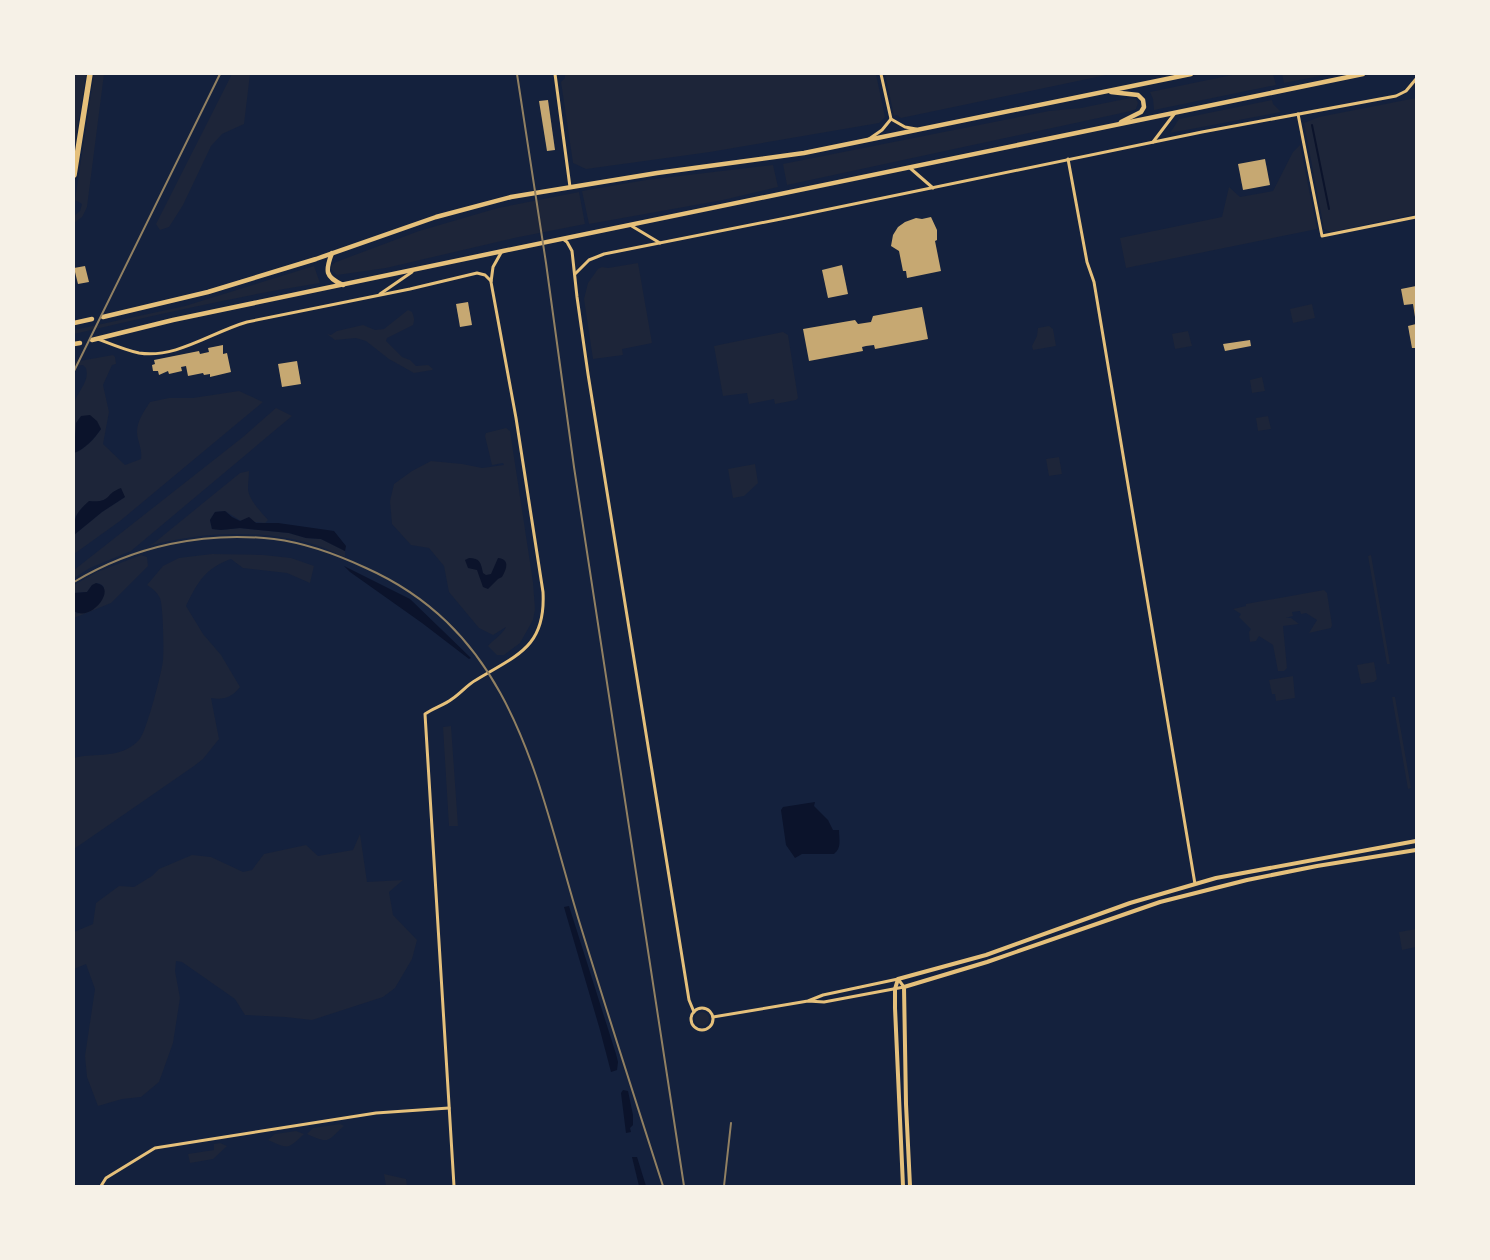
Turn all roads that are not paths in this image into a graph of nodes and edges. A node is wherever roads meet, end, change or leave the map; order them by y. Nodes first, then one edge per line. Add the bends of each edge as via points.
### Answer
1 (90, 74) edge
2 (555, 74) edge
3 (881, 74) edge
4 (1191, 74) edge
5 (1363, 74) edge
6 (1416, 79) edge
7 (1106, 91) junction
8 (1176, 112) junction
9 (1298, 114) junction
10 (891, 119) junction
11 (1118, 124) junction
12 (919, 130) junction
13 (868, 140) junction
14 (1152, 142) junction
15 (1068, 159) junction
16 (910, 168) junction
17 (74, 175) edge
18 (570, 187) junction
19 (933, 188) junction
20 (1416, 217) edge
21 (630, 225) junction
22 (563, 240) junction
23 (660, 244) junction
24 (503, 251) junction
25 (332, 253) junction
26 (413, 270) junction
27 (575, 274) junction
28 (492, 282) junction
29 (343, 285) junction
30 (377, 296) junction
31 (103, 317) dead end
32 (92, 319) dead end
33 (74, 323) edge
34 (95, 339) joint
35 (80, 343) dead end
36 (74, 344) edge
37 (1416, 841) edge
38 (1416, 850) edge
39 (1195, 884) junction
40 (898, 979) junction
41 (904, 986) junction
42 (895, 989) junction
43 (808, 1001) junction
44 (694, 1012) junction
45 (713, 1018) junction
46 (450, 1108) junction
47 (101, 1186) edge
48 (454, 1186) edge
49 (903, 1186) edge
50 (910, 1186) edge

1 - 17 highway
2 - 18 street
3 - 10 street
4 - 7 main road
5 - 8 main road
6 - 9 street via 1406,91 1396,96
7 - 11 main road via 1138,95 1143,100 1141,112
7 - 12 main road
8 - 11 main road
8 - 14 street
9 - 14 street
9 - 20 street via 1322,236
10 - 12 street
10 - 13 street
11 - 16 main road
12 - 13 main road
13 - 18 main road via 780,158
14 - 15 street
15 - 19 street
15 - 39 street via 1087,262 1094,282
16 - 19 street
16 - 21 main road
18 - 25 main road via 511,197 463,210
19 - 23 street
21 - 22 main road
21 - 23 street
22 - 24 main road
22 - 27 street via 572,251
23 - 27 street via 596,257 582,265
24 - 26 main road
24 - 28 street via 493,267
25 - 29 main road via 327,272 334,281
25 - 31 main road via 208,292
26 - 29 main road
26 - 30 street
27 - 44 street via 588,374 689,1000
28 - 30 street via 477,273
28 - 46 street via 516,418 544,615 525,649 474,681 450,701 425,714
29 - 34 main road
30 - 34 street via 247,322 198,342 158,353 138,353
32 - 33 main road
35 - 36 main road
37 - 39 street
38 - 41 street via 1247,880 1160,902 987,962
39 - 40 street via 1130,903 986,955
40 - 41 street
40 - 42 street
40 - 43 street
41 - 42 street
41 - 50 street
42 - 43 street via 824,1002
42 - 49 street
43 - 45 street
44 - 45 street via 705,1008
44 - 45 street via 692,1024 699,1030 708,1028
46 - 47 street via 376,1113 155,1148 106,1178
46 - 48 street

